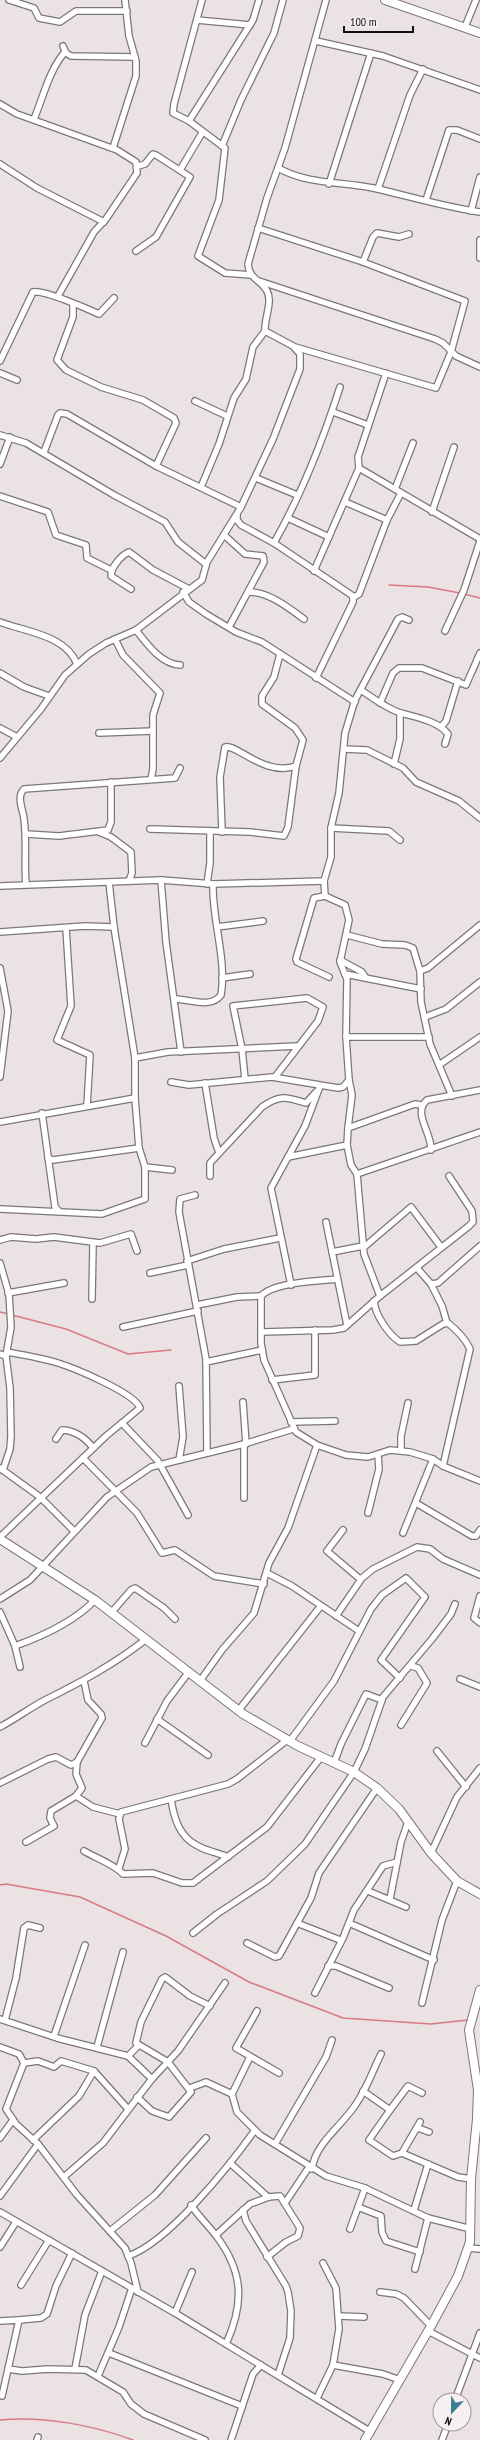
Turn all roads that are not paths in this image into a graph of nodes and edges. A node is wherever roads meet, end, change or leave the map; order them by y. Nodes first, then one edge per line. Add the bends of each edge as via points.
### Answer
1 (9, 0) edge
2 (125, 0) edge
3 (202, 0) edge
4 (259, 0) edge
5 (283, 0) edge
6 (326, 0) edge
7 (388, 0) edge
8 (476, 0) edge
9 (127, 11) junction
10 (197, 20) junction
11 (250, 25) junction
12 (465, 27) junction
13 (480, 33) edge
14 (316, 41) junction
15 (63, 46) dead end
16 (65, 52) junction
17 (371, 53) junction
18 (135, 57) junction
19 (423, 69) junction
20 (480, 90) edge
21 (0, 104) edge
22 (34, 119) junction
23 (189, 122) junction
24 (202, 133) junction
25 (480, 139) edge
26 (222, 146) junction
27 (113, 148) junction
28 (0, 164) edge
29 (138, 166) junction
30 (278, 168) junction
31 (180, 170) junction
32 (480, 176) edge
33 (329, 184) junction
34 (378, 189) junction
35 (426, 200) junction
36 (471, 211) junction
37 (480, 212) edge
38 (104, 222) junction
39 (258, 228) junction
40 (409, 234) dead end
41 (480, 240) edge
42 (136, 251) dead end
43 (480, 258) edge
44 (363, 262) junction
45 (253, 278) junction
46 (272, 286) junction
47 (267, 292) junction
48 (58, 296) junction
49 (114, 298) dead end
50 (73, 305) junction
51 (265, 331) junction
52 (293, 346) junction
53 (451, 352) junction
54 (0, 361) edge
55 (480, 367) edge
56 (0, 373) edge
57 (386, 373) junction
58 (17, 380) dead end
59 (340, 388) dead end
60 (195, 401) dead end
61 (333, 412) junction
62 (227, 416) junction
63 (368, 425) junction
64 (0, 435) edge
65 (10, 437) junction
66 (413, 443) dead end
67 (454, 447) dead end
68 (44, 452) junction
69 (0, 464) edge
70 (156, 466) junction
71 (359, 468) junction
72 (256, 478) junction
73 (201, 487) junction
74 (395, 489) junction
75 (401, 493) junction
76 (297, 495) junction
77 (0, 496) edge
78 (346, 502) junction
79 (241, 507) junction
80 (432, 512) junction
81 (237, 514) junction
82 (288, 518) junction
83 (388, 520) junction
84 (224, 535) junction
85 (329, 537) junction
86 (480, 540) edge
87 (274, 543) junction
88 (206, 564) junction
89 (111, 570) junction
90 (314, 572) junction
91 (131, 589) dead end
92 (189, 589) junction
93 (183, 592) junction
94 (249, 592) junction
95 (354, 598) junction
96 (304, 619) dead end
97 (409, 620) dead end
98 (0, 622) edge
99 (229, 627) junction
100 (136, 630) junction
101 (445, 631) dead end
102 (115, 639) junction
103 (480, 653) edge
104 (280, 654) junction
105 (77, 664) junction
106 (180, 665) dead end
107 (0, 673) edge
108 (316, 678) junction
109 (458, 681) junction
110 (361, 690) junction
111 (49, 696) junction
112 (355, 702) junction
113 (380, 703) junction
114 (400, 713) junction
115 (441, 727) junction
116 (0, 728) edge
117 (153, 731) junction
118 (99, 733) dead end
119 (17, 737) junction
120 (445, 744) dead end
121 (344, 749) junction
122 (0, 758) edge
123 (394, 764) junction
124 (296, 766) junction
125 (180, 768) dead end
126 (151, 779) junction
127 (111, 782) junction
128 (480, 818) edge
129 (331, 828) junction
130 (150, 829) dead end
131 (98, 832) junction
132 (210, 832) junction
133 (222, 832) junction
134 (26, 834) junction
135 (400, 840) dead end
136 (132, 874) junction
137 (161, 880) junction
138 (129, 881) junction
139 (136, 881) junction
140 (324, 881) junction
141 (109, 882) junction
142 (26, 884) junction
143 (210, 884) junction
144 (0, 886) edge
145 (325, 896) junction
146 (263, 921) dead end
147 (480, 925) edge
148 (114, 927) junction
149 (217, 927) junction
150 (66, 928) junction
151 (0, 932) edge
152 (347, 935) junction
153 (340, 960) junction
154 (0, 968) edge
155 (420, 971) junction
156 (250, 974) dead end
157 (345, 974) junction
158 (329, 977) dead end
159 (365, 977) junction
160 (222, 978) junction
161 (480, 982) edge
162 (2, 984) edge
163 (421, 989) junction
164 (175, 999) junction
165 (425, 1017) junction
166 (346, 1037) junction
167 (429, 1037) junction
168 (480, 1037) edge
169 (2, 1044) edge
170 (298, 1046) junction
171 (242, 1049) junction
172 (181, 1052) junction
173 (135, 1058) junction
174 (439, 1065) junction
175 (0, 1077) edge
176 (275, 1077) junction
177 (244, 1079) junction
178 (349, 1080) junction
179 (171, 1082) dead end
180 (205, 1083) junction
181 (318, 1088) junction
182 (480, 1090) edge
183 (452, 1096) junction
184 (135, 1098) junction
185 (421, 1105) junction
186 (87, 1106) junction
187 (42, 1113) junction
188 (0, 1122) edge
189 (348, 1128) junction
190 (480, 1132) edge
191 (347, 1145) junction
192 (139, 1148) junction
193 (431, 1150) junction
194 (219, 1153) junction
195 (288, 1157) junction
196 (50, 1159) junction
197 (145, 1167) junction
198 (172, 1170) dead end
199 (357, 1174) junction
200 (210, 1176) dead end
201 (448, 1176) dead end
202 (195, 1195) dead end
203 (0, 1209) edge
204 (56, 1210) junction
205 (326, 1222) dead end
206 (280, 1238) junction
207 (0, 1240) edge
208 (93, 1243) junction
209 (480, 1246) edge
210 (363, 1247) junction
211 (441, 1247) junction
212 (137, 1251) dead end
213 (332, 1252) junction
214 (473, 1252) junction
215 (480, 1254) edge
216 (0, 1263) edge
217 (188, 1263) junction
218 (417, 1268) junction
219 (150, 1273) dead end
220 (337, 1279) junction
221 (64, 1282) dead end
222 (431, 1284) junction
223 (291, 1285) junction
224 (8, 1293) junction
225 (261, 1296) junction
226 (380, 1296) junction
227 (92, 1299) dead end
228 (374, 1301) junction
229 (369, 1306) junction
230 (198, 1308) junction
231 (375, 1309) junction
232 (447, 1323) junction
233 (347, 1325) junction
234 (123, 1327) dead end
235 (315, 1330) junction
236 (262, 1332) junction
237 (262, 1350) junction
238 (0, 1354) edge
239 (7, 1354) junction
240 (206, 1362) junction
241 (272, 1380) junction
242 (179, 1386) dead end
243 (243, 1402) dead end
244 (408, 1403) dead end
245 (335, 1421) dead end
246 (291, 1422) junction
247 (122, 1424) junction
248 (293, 1428) junction
249 (56, 1440) dead end
250 (245, 1444) junction
251 (317, 1445) junction
252 (93, 1448) junction
253 (401, 1450) junction
254 (207, 1453) junction
255 (378, 1455) junction
256 (83, 1458) junction
257 (433, 1459) junction
258 (179, 1460) junction
259 (160, 1464) junction
260 (443, 1466) junction
261 (2, 1469) edge
262 (480, 1481) edge
263 (115, 1491) junction
264 (40, 1497) junction
265 (244, 1498) dead end
266 (416, 1503) junction
267 (368, 1513) dead end
268 (188, 1515) dead end
269 (343, 1530) dead end
270 (480, 1530) edge
271 (74, 1531) junction
272 (403, 1533) dead end
273 (0, 1538) edge
274 (42, 1565) junction
275 (267, 1573) junction
276 (480, 1575) edge
277 (360, 1579) junction
278 (264, 1584) junction
279 (480, 1596) edge
280 (0, 1599) edge
281 (95, 1600) junction
282 (455, 1604) dead end
283 (320, 1607) junction
284 (0, 1612) edge
285 (112, 1613) junction
286 (336, 1616) junction
287 (175, 1619) dead end
288 (480, 1623) edge
289 (359, 1631) junction
290 (145, 1640) junction
291 (15, 1646) junction
292 (412, 1666) junction
293 (20, 1667) dead end
294 (188, 1673) junction
295 (400, 1678) junction
296 (460, 1679) dead end
297 (84, 1681) junction
298 (200, 1681) junction
299 (480, 1687) edge
300 (382, 1700) junction
301 (238, 1711) junction
302 (157, 1719) junction
303 (401, 1725) dead end
304 (0, 1727) edge
305 (288, 1740) junction
306 (145, 1743) dead end
307 (437, 1751) dead end
308 (208, 1755) dead end
309 (321, 1757) junction
310 (76, 1762) junction
311 (334, 1763) junction
312 (480, 1768) edge
313 (354, 1772) junction
314 (0, 1783) edge
315 (466, 1787) junction
316 (378, 1788) junction
317 (76, 1796) junction
318 (171, 1799) junction
319 (120, 1814) junction
320 (408, 1822) junction
321 (26, 1842) dead end
322 (84, 1851) dead end
323 (431, 1853) junction
324 (228, 1857) junction
325 (397, 1862) junction
326 (119, 1868) junction
327 (457, 1881) junction
328 (368, 1891) junction
329 (480, 1894) edge
330 (390, 1899) junction
331 (406, 1906) dead end
332 (297, 1923) junction
333 (349, 1923) junction
334 (40, 1928) dead end
335 (193, 1933) dead end
336 (340, 1940) junction
337 (246, 1943) dead end
338 (85, 1945) dead end
339 (123, 1952) dead end
340 (434, 1960) junction
341 (328, 1966) junction
342 (225, 1983) dead end
343 (389, 1988) dead end
344 (480, 1990) edge
345 (315, 1993) dead end
346 (422, 2003) dead end
347 (210, 2006) junction
348 (257, 2011) dead end
349 (2, 2019) edge
350 (54, 2036) junction
351 (332, 2040) dead end
352 (96, 2046) junction
353 (138, 2046) junction
354 (0, 2047) edge
355 (381, 2054) dead end
356 (128, 2056) junction
357 (250, 2057) junction
358 (168, 2062) junction
359 (24, 2063) junction
360 (94, 2071) junction
361 (279, 2073) dead end
362 (152, 2079) junction
363 (190, 2088) junction
364 (363, 2091) junction
365 (422, 2092) dead end
366 (232, 2094) junction
367 (137, 2097) junction
368 (128, 2109) junction
369 (390, 2110) junction
370 (13, 2120) junction
371 (479, 2120) edge
372 (255, 2130) junction
373 (429, 2132) dead end
374 (0, 2138) edge
375 (206, 2138) dead end
376 (36, 2142) junction
377 (275, 2144) junction
378 (402, 2153) junction
379 (476, 2154) edge
380 (230, 2163) junction
381 (428, 2164) junction
382 (309, 2167) junction
383 (65, 2176) junction
384 (471, 2179) junction
385 (365, 2188) junction
386 (0, 2196) edge
387 (270, 2197) junction
388 (285, 2203) junction
389 (191, 2205) junction
390 (358, 2207) junction
391 (243, 2210) junction
392 (414, 2210) junction
393 (0, 2212) edge
394 (428, 2218) junction
395 (16, 2222) junction
396 (350, 2229) dead end
397 (471, 2229) junction
398 (110, 2231) junction
399 (216, 2235) junction
400 (49, 2240) junction
401 (0, 2247) edge
402 (469, 2248) junction
403 (480, 2249) edge
404 (420, 2252) junction
405 (72, 2253) junction
406 (128, 2256) junction
407 (267, 2257) junction
408 (323, 2263) dead end
409 (414, 2269) dead end
410 (102, 2271) junction
411 (192, 2272) dead end
412 (21, 2285) dead end
413 (132, 2288) junction
414 (138, 2292) junction
415 (380, 2292) dead end
416 (175, 2313) junction
417 (339, 2316) junction
418 (364, 2317) dead end
419 (0, 2320) edge
420 (19, 2320) junction
421 (430, 2329) junction
422 (480, 2333) edge
423 (226, 2344) junction
424 (109, 2353) junction
425 (473, 2355) junction
426 (480, 2358) edge
427 (261, 2365) junction
428 (333, 2365) junction
429 (8, 2369) junction
430 (75, 2369) junction
431 (278, 2375) junction
432 (98, 2376) junction
433 (400, 2380) junction
434 (458, 2392) edge
435 (2, 2396) dead end
436 (317, 2398) junction
437 (242, 2406) junction
438 (371, 2432) junction
439 (205, 2440) edge
440 (231, 2440) edge
441 (365, 2440) edge

1 - 9 street via 34,8 39,18 60,22 76,11
2 - 9 street
3 - 10 street
4 - 11 street
5 - 26 street via 274,33
6 - 14 street
7 - 12 street
8 - 12 street
9 - 18 street
10 - 11 street
10 - 23 street via 173,113
11 - 23 street
12 - 13 street
14 - 17 street
14 - 30 street
15 - 16 street
16 - 18 street via 71,56
16 - 22 street via 48,83
17 - 19 street
17 - 33 street
18 - 27 street via 136,76
19 - 20 street
19 - 34 street via 410,95
21 - 22 street via 17,114
22 - 27 street
23 - 24 street
24 - 26 street
24 - 31 street
25 - 35 street via 457,130 449,130
26 - 45 street via 225,148 219,200 198,256 226,273
27 - 29 street via 131,158
28 - 38 street via 37,188
29 - 31 street via 145,164 152,154
29 - 38 street via 137,174
30 - 33 street via 299,178
30 - 39 street
31 - 42 street via 189,176 189,180 168,219 156,237
32 - 36 street
33 - 34 street
34 - 35 street
35 - 36 street
36 - 37 street
38 - 48 street via 94,232
39 - 44 street
39 - 45 street via 248,264
40 - 44 street via 399,237 378,233 373,237
41 - 43 street
44 - 53 street via 465,301
45 - 46 street
45 - 47 street
46 - 47 street
46 - 53 street via 444,342
47 - 51 street via 270,300 264,324
48 - 50 street
48 - 54 street via 38,292 31,294
49 - 50 street via 101,314
50 - 70 street via 73,317 57,360 66,370 101,387 143,400 174,418 176,423
51 - 52 street
51 - 62 street via 253,347 246,379 236,393
52 - 57 street
52 - 72 street via 300,354 300,369
53 - 55 street
53 - 57 street via 436,388
56 - 58 street
57 - 63 street
59 - 61 street
60 - 62 street
61 - 63 street
61 - 76 street
62 - 73 street via 219,444
63 - 71 street via 358,457
64 - 65 street
65 - 68 street
65 - 69 street
66 - 74 street
67 - 80 street
68 - 70 street via 58,415 63,413
68 - 88 street via 114,495 166,522 178,542
70 - 73 street
71 - 74 street
71 - 78 street
72 - 76 street
72 - 79 street
73 - 79 street
74 - 75 street
75 - 80 street
75 - 83 street
76 - 82 street
77 - 89 street via 48,512 56,535 86,545 87,558
78 - 83 street
78 - 85 street
79 - 81 street
80 - 86 street
81 - 84 street
81 - 87 street via 236,520 241,525
82 - 85 street
82 - 87 street
83 - 95 street via 359,594
84 - 88 street
84 - 94 street via 245,554 263,556 264,562
85 - 90 street
86 - 101 street via 464,590
87 - 90 street
88 - 92 street via 202,580
89 - 91 street via 112,578
89 - 92 street via 119,559 129,552 153,570
90 - 95 street
92 - 93 street
93 - 99 street via 197,608
93 - 100 street
94 - 96 street via 258,592 282,603
94 - 99 street
95 - 108 street
97 - 110 street via 402,617 398,619
98 - 105 street via 61,645 71,653
99 - 104 street via 256,638
100 - 102 street
100 - 106 street via 146,644 168,663
102 - 105 street
102 - 117 street via 123,655 159,691
103 - 109 street via 466,685
104 - 108 street
104 - 124 street via 274,677 262,696 262,704 295,728 301,736 303,744
105 - 111 street
107 - 111 street via 24,687
108 - 112 street
109 - 113 street via 422,668 399,668 393,673
109 - 115 street via 446,721
110 - 112 street
110 - 113 street
111 - 119 street
112 - 121 street via 345,733
113 - 114 street
114 - 115 street
114 - 123 street via 400,739
115 - 120 street via 448,734
116 - 119 street
117 - 118 street
117 - 126 street
119 - 122 street
121 - 123 street via 367,750
121 - 129 street via 339,793
123 - 128 street via 407,771 416,782 458,802
124 - 133 street via 288,827 284,836
124 - 133 street via 285,770 271,768 229,746 224,746 220,777
125 - 126 street via 177,777
126 - 127 street
127 - 131 street via 110,826 108,831
127 - 134 street via 24,789 20,797
129 - 135 street via 389,831
129 - 140 street via 332,857
130 - 132 street via 173,828
131 - 134 street via 59,836
131 - 136 street via 111,837 131,852
132 - 133 street
132 - 143 street
134 - 142 street
136 - 138 street
136 - 139 street
137 - 139 street
137 - 143 street
137 - 164 street via 166,942
138 - 139 street
138 - 141 street
140 - 143 street
140 - 145 street
141 - 142 street
141 - 148 street
142 - 144 street
143 - 149 street
145 - 152 street via 347,907
145 - 158 street via 315,897 296,959 297,962
146 - 149 street
147 - 155 street via 428,968
148 - 150 street
148 - 173 street
149 - 160 street
150 - 151 street
150 - 186 street via 72,1006 57,1040 90,1055
152 - 153 street
152 - 155 street via 382,944 409,946 415,952
153 - 157 street
153 - 159 street via 362,972
154 - 162 street
155 - 163 street
156 - 160 street
157 - 159 street
157 - 166 street
159 - 163 street
160 - 164 street via 221,995 212,1002
161 - 165 street via 446,1009
162 - 169 street via 8,1012
163 - 165 street
164 - 172 street
165 - 167 street
166 - 167 street
166 - 178 street
167 - 174 street
168 - 174 street
169 - 175 street
170 - 171 street
170 - 171 street via 318,1021 323,1007 307,998 233,1006
170 - 176 street
171 - 172 street
171 - 177 street
172 - 173 street
173 - 184 street
174 - 183 street
176 - 177 street
176 - 181 street
177 - 180 street
178 - 181 street via 343,1087
178 - 189 street via 352,1095
179 - 180 street via 189,1085
180 - 194 street
181 - 194 street via 306,1103 284,1096 271,1101 262,1107
181 - 195 street via 307,1122
182 - 183 street
183 - 185 street via 427,1100
184 - 186 street
184 - 192 street
185 - 189 street via 415,1104
185 - 193 street
186 - 187 street
187 - 188 street
187 - 196 street
189 - 191 street
190 - 193 street
191 - 195 street
191 - 199 street via 351,1165
192 - 196 street
192 - 197 street
193 - 199 street
194 - 200 street via 210,1163
195 - 206 street via 271,1188
196 - 204 street via 48,1165
197 - 198 street
197 - 204 street via 146,1197 142,1201 102,1214
199 - 210 street
201 - 211 street via 474,1217 471,1224
202 - 217 street via 182,1198 178,1204
203 - 204 street
205 - 213 street
206 - 217 street via 224,1249
206 - 223 street
207 - 208 street via 12,1237 54,1237
208 - 212 street via 132,1234
208 - 227 street
209 - 214 street
210 - 211 street via 411,1207
210 - 213 street
210 - 226 street
211 - 218 street
213 - 220 street
214 - 215 street
214 - 222 street via 442,1281
216 - 224 street
217 - 219 street
217 - 230 street
218 - 222 street
218 - 226 street
220 - 223 street
220 - 233 street
221 - 224 street
222 - 232 street
223 - 225 street via 266,1291
224 - 239 street via 11,1327
225 - 230 street via 237,1297
225 - 236 street
226 - 228 street
228 - 229 street
228 - 231 street
229 - 231 street
229 - 233 street
230 - 234 street
230 - 240 street
231 - 232 street via 390,1333 405,1343 416,1342
232 - 260 street via 464,1336 471,1351
233 - 235 street via 339,1329
235 - 236 street
235 - 241 street via 315,1375
236 - 237 street
237 - 240 street
237 - 241 street
238 - 239 street
239 - 247 street via 57,1363 120,1391 140,1408
239 - 261 street via 11,1436 10,1449
240 - 254 street
241 - 246 street
242 - 258 street via 183,1437
243 - 250 street
244 - 253 street via 401,1436
245 - 246 street
246 - 248 street
247 - 252 street
247 - 259 street
248 - 250 street
248 - 251 street
249 - 252 street via 62,1430 70,1431 87,1439
250 - 254 street
250 - 265 street
251 - 255 street via 351,1456
251 - 275 street via 288,1528 269,1563
252 - 256 street
253 - 255 street via 390,1450
253 - 257 street
254 - 258 street
255 - 267 street via 379,1469
256 - 263 street
256 - 264 street
257 - 260 street
257 - 266 street
258 - 259 street
259 - 263 street via 151,1467
259 - 268 street
260 - 262 street
261 - 264 street
263 - 271 street
263 - 278 street via 142,1519 162,1553 174,1550 214,1576
264 - 271 street
264 - 273 street
266 - 270 street via 472,1536 476,1536
266 - 272 street
269 - 277 street via 327,1551
271 - 274 street
273 - 274 street
274 - 280 street via 30,1580
274 - 281 street
275 - 278 street
275 - 283 street via 292,1586
276 - 277 street via 417,1546 373,1569
277 - 286 street
278 - 298 street via 254,1613 222,1650
279 - 288 street via 474,1618
281 - 285 street
281 - 291 street via 83,1611 37,1639
282 - 292 street via 451,1614
283 - 286 street
283 - 301 street
284 - 291 street
285 - 287 street via 135,1588
285 - 290 street
286 - 289 street
289 - 295 street via 382,1595 402,1580 407,1579 423,1594 424,1600 381,1660
289 - 305 street via 334,1680
290 - 294 street
290 - 297 street via 122,1658
291 - 293 street
292 - 295 street
292 - 303 street via 418,1668 427,1683
294 - 298 street
294 - 302 street
295 - 300 street
296 - 299 street
297 - 304 street
297 - 310 street via 88,1700 102,1718
298 - 301 street
300 - 311 street via 366,1694
300 - 313 street
301 - 305 street
302 - 306 street
302 - 308 street
305 - 309 street
305 - 318 street via 237,1779
307 - 315 street
309 - 311 street
309 - 324 street via 267,1827
310 - 314 street via 71,1765 56,1757 48,1758
310 - 317 street via 76,1774 82,1788
311 - 313 street
312 - 315 street
313 - 316 street
313 - 335 street via 309,1839 278,1872
315 - 323 street via 457,1797
316 - 320 street
316 - 332 street via 319,1873 314,1890
317 - 319 street via 93,1807
317 - 321 street via 51,1811 50,1818 54,1826
318 - 319 street
318 - 324 street via 174,1819 179,1830 196,1846
319 - 326 street via 125,1849
320 - 323 street
320 - 325 street
322 - 326 street via 102,1862
323 - 327 street
324 - 326 street via 188,1884 153,1873 123,1874
325 - 328 street via 383,1866
325 - 330 street
327 - 329 street
327 - 340 street via 442,1920
328 - 330 street
328 - 333 street via 357,1905
330 - 331 street
332 - 336 street
332 - 337 street via 279,1956 275,1957
333 - 336 street
333 - 340 street
334 - 349 street via 28,1925 24,1928 16,1978
336 - 341 street
338 - 350 street
339 - 352 street
340 - 346 street
341 - 343 street via 342,1968
341 - 345 street
342 - 347 street
344 - 371 street via 468,2030 477,2077
347 - 353 street via 190,1996 165,1977 143,2016 136,2038
347 - 358 street
348 - 357 street via 236,2046
349 - 350 street
350 - 352 street
351 - 377 street via 326,2057
352 - 356 street
353 - 356 street
353 - 358 street
354 - 359 street via 19,2054
355 - 364 street
356 - 362 street
357 - 361 street
357 - 366 street
358 - 362 street
358 - 363 street
359 - 360 street via 38,2061 54,2067 61,2061
359 - 370 street via 6,2109
360 - 368 street
360 - 376 street via 79,2096
362 - 367 street
363 - 366 street via 206,2082
363 - 367 street via 189,2097 169,2117 152,2111
364 - 369 street
364 - 382 street via 357,2103
365 - 369 street via 408,2086
366 - 372 street via 237,2112
367 - 368 street
368 - 383 street via 102,2143
369 - 378 street via 369,2140 393,2156
370 - 374 street
370 - 376 street
371 - 379 street
372 - 377 street
372 - 380 street
373 - 378 street via 419,2125
375 - 398 street via 155,2195
376 - 383 street
376 - 386 street
377 - 382 street
378 - 381 street
379 - 384 street
380 - 387 street
380 - 389 street
381 - 384 street via 458,2177
381 - 392 street
382 - 385 street via 344,2183
382 - 388 street
383 - 398 street
384 - 397 street
385 - 390 street
385 - 392 street
387 - 388 street via 278,2195
387 - 391 street via 250,2204
388 - 407 street via 298,2221 300,2232
389 - 399 street
389 - 406 street via 149,2245
390 - 396 street
390 - 404 street via 381,2216 382,2232 386,2241
391 - 399 street
391 - 407 street via 246,2221
392 - 394 street
393 - 395 street
394 - 397 street
394 - 404 street
395 - 400 street
395 - 401 street
397 - 402 street
398 - 406 street via 125,2248
399 - 423 street via 231,2259 240,2291 234,2326
400 - 405 street
400 - 412 street
402 - 403 street
402 - 421 street via 458,2276
404 - 409 street
405 - 410 street
405 - 420 street via 45,2316
406 - 414 street
407 - 431 street via 286,2286 291,2311 287,2350
408 - 417 street via 336,2288
410 - 413 street
410 - 430 street via 85,2315
411 - 416 street
413 - 414 street
413 - 424 street
414 - 416 street
415 - 421 street via 404,2298
416 - 423 street
417 - 418 street
417 - 428 street
419 - 420 street
420 - 429 street
421 - 425 street
421 - 433 street
422 - 425 street
423 - 427 street
424 - 432 street
424 - 437 street
425 - 426 street
425 - 434 street
427 - 431 street
427 - 437 street via 253,2374
428 - 433 street via 383,2374
428 - 436 street
429 - 430 street
429 - 435 street
430 - 432 street via 86,2370
431 - 436 street
432 - 439 street via 123,2392 131,2404 144,2414
433 - 438 street
436 - 438 street
437 - 440 street
438 - 441 street

